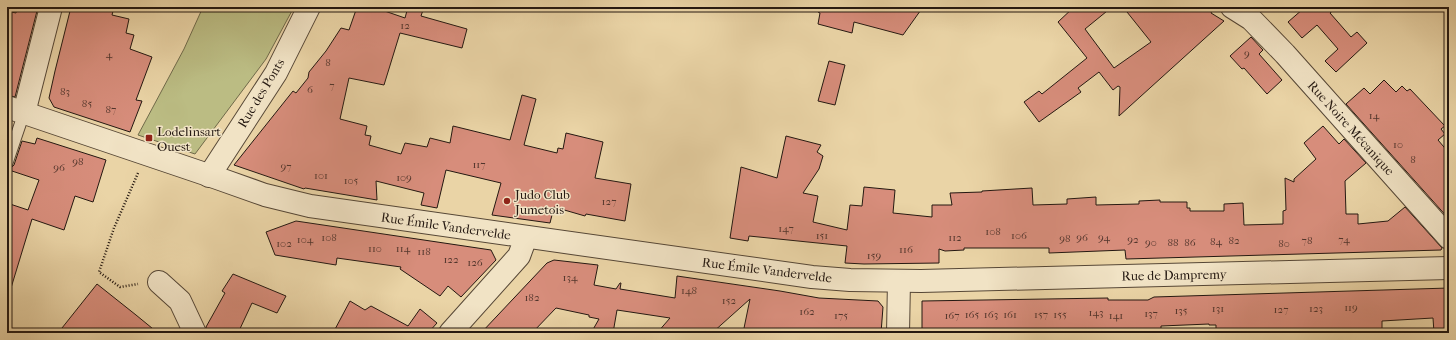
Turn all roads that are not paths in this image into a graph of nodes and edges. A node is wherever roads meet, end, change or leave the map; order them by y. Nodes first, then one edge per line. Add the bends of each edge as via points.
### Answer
1 (51, 7) edge
2 (309, 7) edge
3 (1232, 7) edge
4 (16, 110) edge
5 (7, 163) edge
6 (209, 176) junction
7 (526, 237) junction
8 (1449, 238) edge
9 (1449, 268) edge
10 (899, 281) junction
11 (159, 282) road end
12 (195, 333) edge
13 (450, 333) edge
14 (898, 333) edge

1 - 4 street
2 - 6 street, Rue des Ponts via 276,73
3 - 8 street, Rue Noire Mécanique via 1251,19 1285,54
4 - 5 lane
4 - 6 street, Rue Émile Vandervelde
6 - 7 street, Rue Émile Vandervelde via 265,196 298,203
7 - 10 street, Rue Émile Vandervelde via 812,277
7 - 13 street via 519,256
9 - 10 street, Rue de Dampremy
10 - 14 street
11 - 12 street via 180,301

